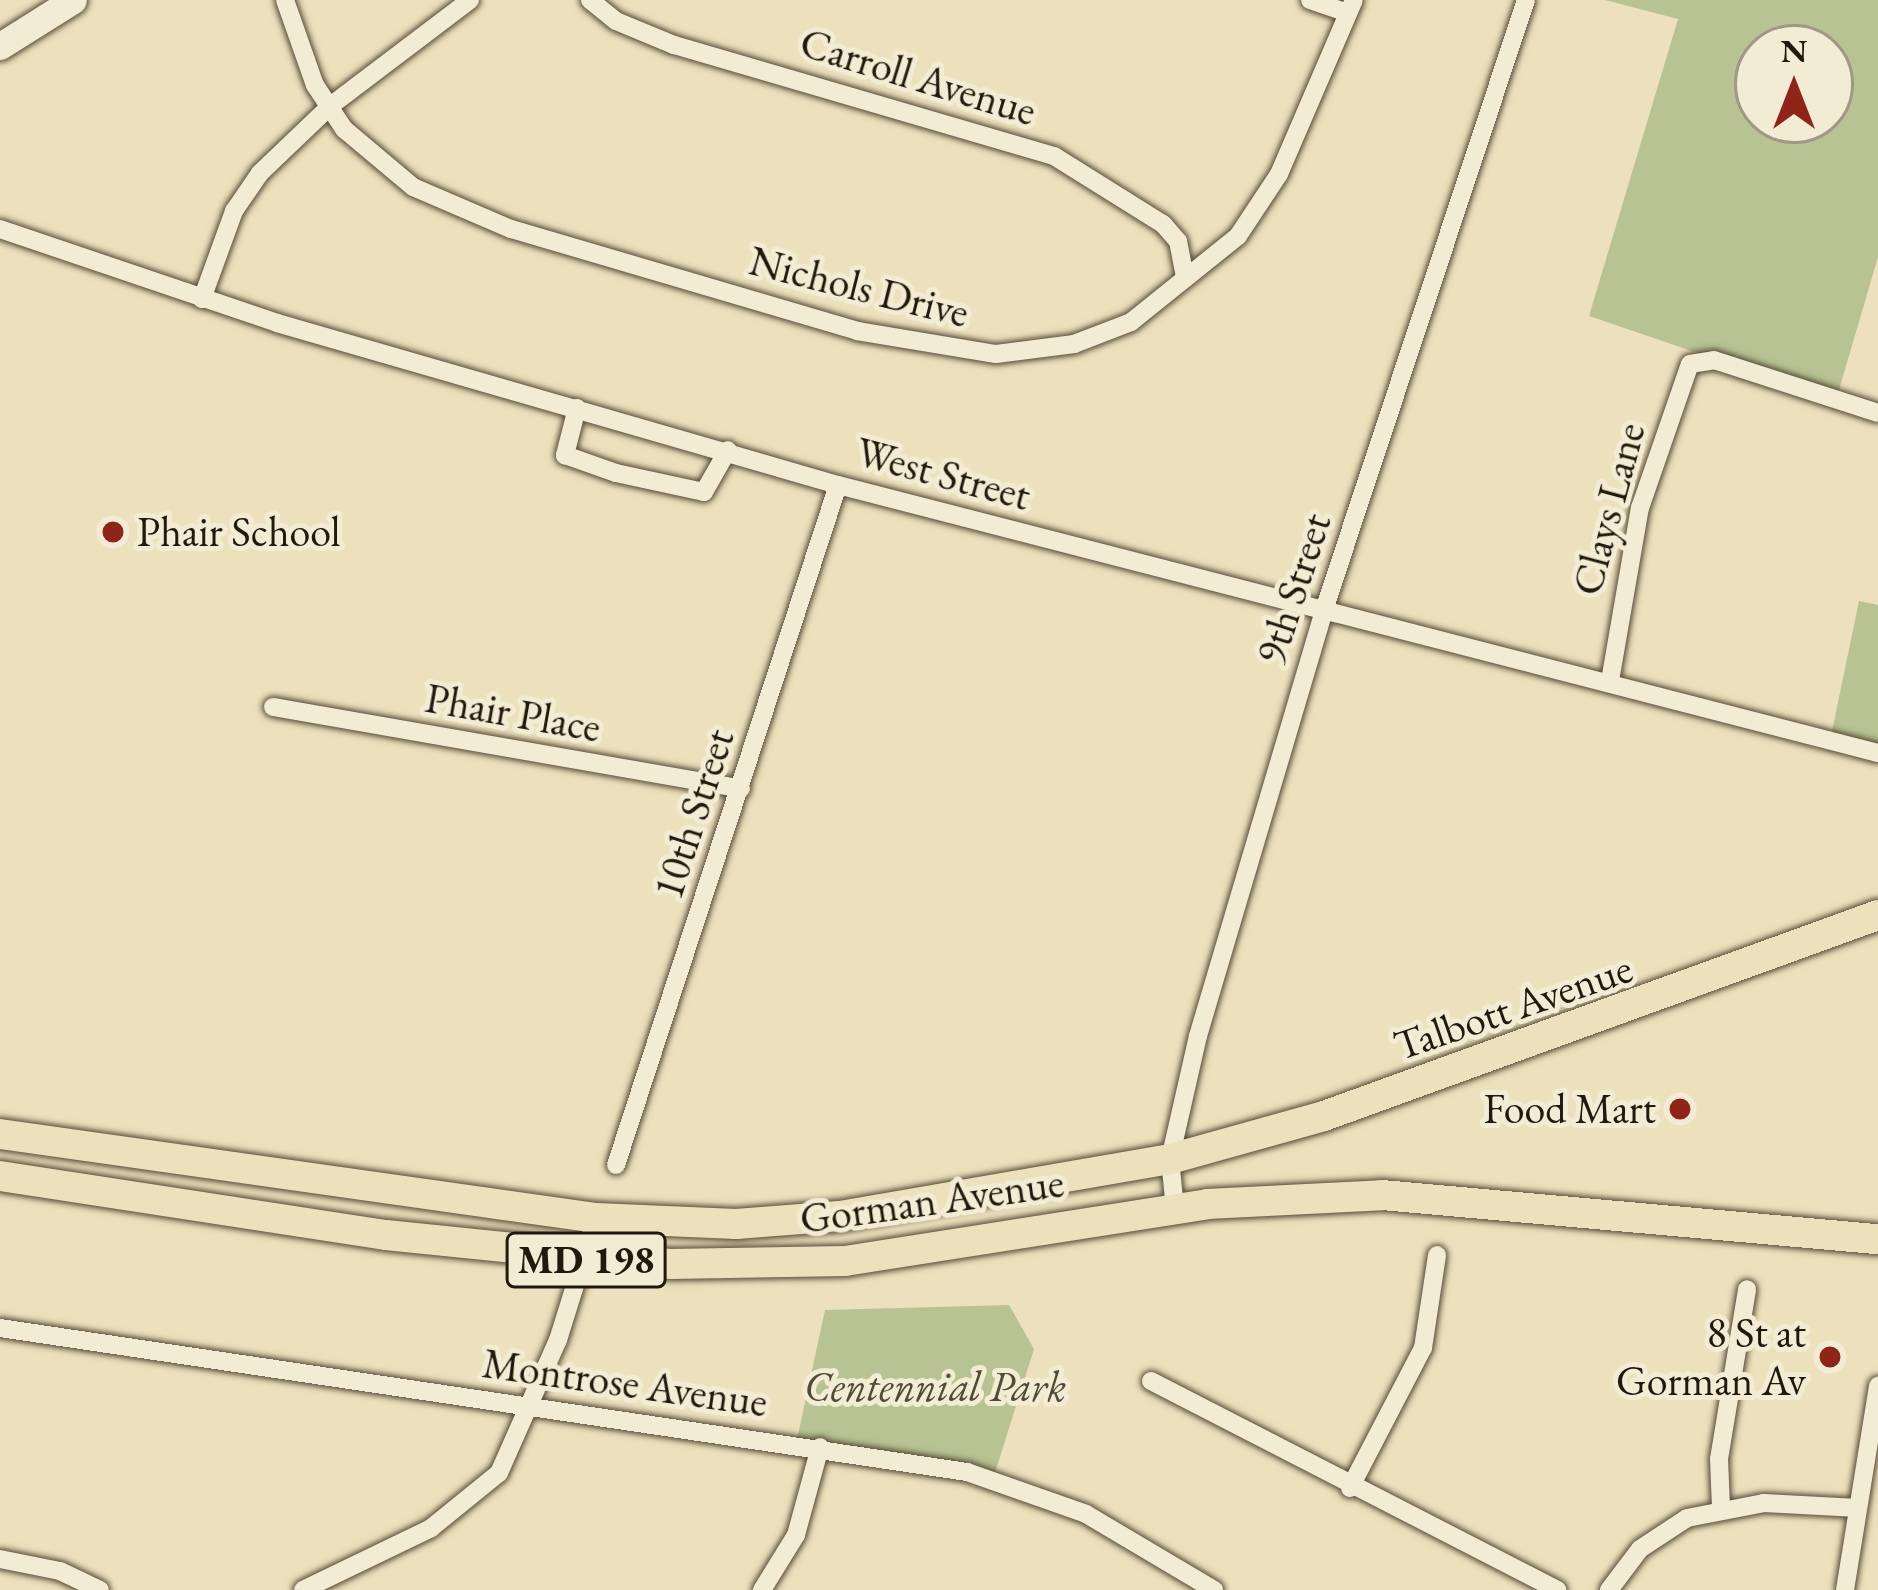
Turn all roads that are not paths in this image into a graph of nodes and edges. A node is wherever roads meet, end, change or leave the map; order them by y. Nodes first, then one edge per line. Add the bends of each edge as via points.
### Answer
1 (73, 0) edge
2 (285, 0) edge
3 (470, 0) edge
4 (590, 0) edge
5 (1310, 0) edge
6 (1526, 0) edge
7 (1351, 6) edge
8 (0, 46) edge
9 (328, 107) junction
10 (0, 229) edge
11 (1185, 276) junction
12 (202, 299) junction
13 (577, 408) junction
14 (1878, 413) edge
15 (728, 450) junction
16 (838, 485) junction
17 (1324, 607) junction
18 (1610, 681) junction
19 (273, 707) dead end
20 (1878, 753) edge
21 (741, 789) junction
22 (1878, 915) edge
23 (0, 1134) edge
24 (1170, 1159) junction
25 (616, 1166) dead end
26 (0, 1176) edge
27 (1174, 1209) junction
28 (596, 1218) junction
29 (1878, 1239) edge
30 (1437, 1255) dead end
31 (583, 1260) junction
32 (1748, 1289) dead end
33 (0, 1328) edge
34 (1151, 1381) dead end
35 (1878, 1386) edge
36 (532, 1405) junction
37 (820, 1447) junction
38 (1350, 1488) junction
39 (1721, 1508) junction
40 (1858, 1508) junction
41 (0, 1559) edge
42 (100, 1590) edge
43 (303, 1590) edge
44 (762, 1590) edge
45 (1214, 1590) edge
46 (1557, 1590) edge
47 (1610, 1590) edge
48 (1845, 1590) edge

1 - 8 street
2 - 9 street, Nichols Drive
3 - 9 street
4 - 11 street, Carroll Avenue via 616,22 674,45 1054,156 1162,224 1178,241
5 - 7 street
6 - 17 street, 9th Street
7 - 11 street, Nichols Drive via 1260,208 1220,254
9 - 11 street, Nichols Drive via 365,154 464,211 905,343 995,354 1074,344 1149,312
9 - 12 street via 244,194
10 - 12 street, West Street
12 - 13 street, West Street
13 - 15 street, West Street
13 - 15 street via 565,454 596,468 704,492
14 - 18 street, Clays Lane via 1714,359 1694,361 1682,376 1640,508
15 - 16 street, West Street
16 - 17 street, West Street
16 - 21 street, 10th Street
17 - 18 street, West Street
17 - 24 street, 9th Street
18 - 20 street, West Street
19 - 21 street, Phair Place
21 - 25 street, 10th Street
22 - 24 main road, Talbott Avenue / MD 198 via 1465,1071
23 - 28 main road, Gorman Avenue / MD 198
24 - 27 street, 9th Street
24 - 28 main road, Gorman Avenue / MD 198 via 840,1216 736,1224
26 - 31 main road, Gorman Avenue / MD 198
27 - 29 main road, Gorman Avenue / MD 198 via 1442,1196
27 - 31 main road, Gorman Avenue / MD 198 via 845,1261
28 - 31 street
30 - 38 street via 1423,1348
31 - 36 street
32 - 39 street via 1719,1459
33 - 36 street, Montrose Avenue
34 - 38 street
35 - 40 street
36 - 37 street, Montrose Avenue
36 - 43 street via 508,1459 476,1496 431,1528
37 - 44 street via 796,1535
37 - 45 street, Montrose Avenue via 967,1472 1054,1499
38 - 46 street
39 - 40 street
39 - 47 street via 1662,1531
40 - 48 street
41 - 42 street via 60,1570

